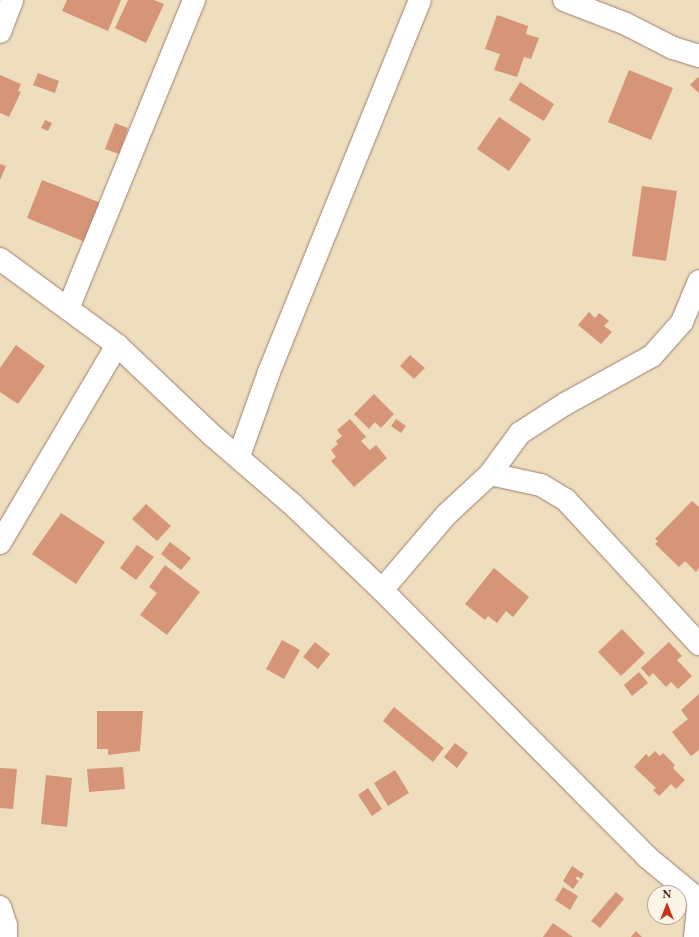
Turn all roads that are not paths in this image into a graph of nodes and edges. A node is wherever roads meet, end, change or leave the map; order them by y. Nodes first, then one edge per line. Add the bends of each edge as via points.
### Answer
1 (12, 0) edge
2 (194, 0) edge
3 (420, 0) edge
4 (564, 0) edge
5 (0, 32) edge
6 (699, 56) edge
7 (0, 259) edge
8 (699, 281) edge
9 (68, 309) junction
10 (117, 345) junction
11 (239, 456) junction
12 (490, 474) junction
13 (0, 543) edge
14 (382, 590) junction
15 (699, 644) edge
16 (699, 901) edge
17 (0, 907) edge
18 (6, 937) edge
19 (695, 937) edge

1 - 5 street
2 - 9 street
3 - 11 street via 269,372
4 - 6 street via 626,24 673,48
7 - 9 street
8 - 12 street via 682,322 652,356 565,404 520,433
9 - 10 street
10 - 11 street via 213,436
10 - 13 street
11 - 14 street
12 - 14 street via 447,514
12 - 15 street via 541,485 566,500
14 - 16 street via 646,857
16 - 19 street
17 - 18 street via 6,925

